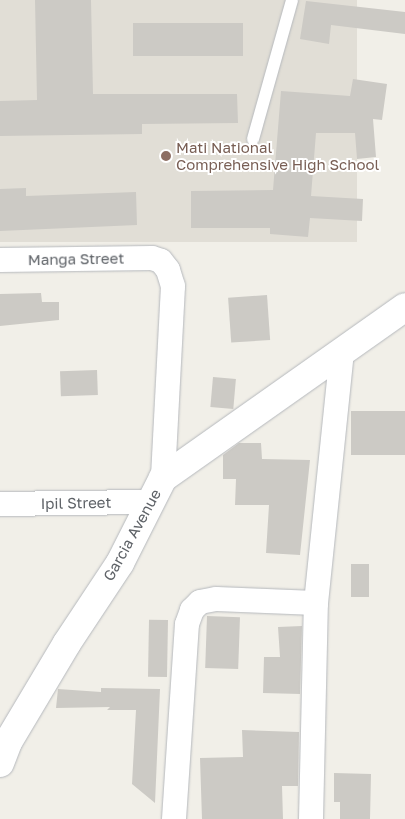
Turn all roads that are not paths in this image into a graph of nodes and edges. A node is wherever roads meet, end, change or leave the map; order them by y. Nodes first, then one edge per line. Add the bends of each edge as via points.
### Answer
1 (292, 0) edge
2 (254, 138) dead end
3 (152, 258) joint
4 (0, 260) edge
5 (405, 308) edge
6 (342, 352) junction
7 (157, 490) junction
8 (0, 504) edge
9 (316, 603) junction
10 (3, 749) edge
11 (174, 819) edge
12 (311, 819) edge

1 - 2 lane
3 - 4 street, Manga Street
3 - 7 street, Garcia Avenue via 161,261 168,270 173,286
5 - 6 street
6 - 7 street
6 - 9 street
7 - 8 street, Ipil Street
7 - 10 street, Garcia Avenue via 120,563
9 - 11 street via 216,599 200,602 192,610 187,624
9 - 12 street

